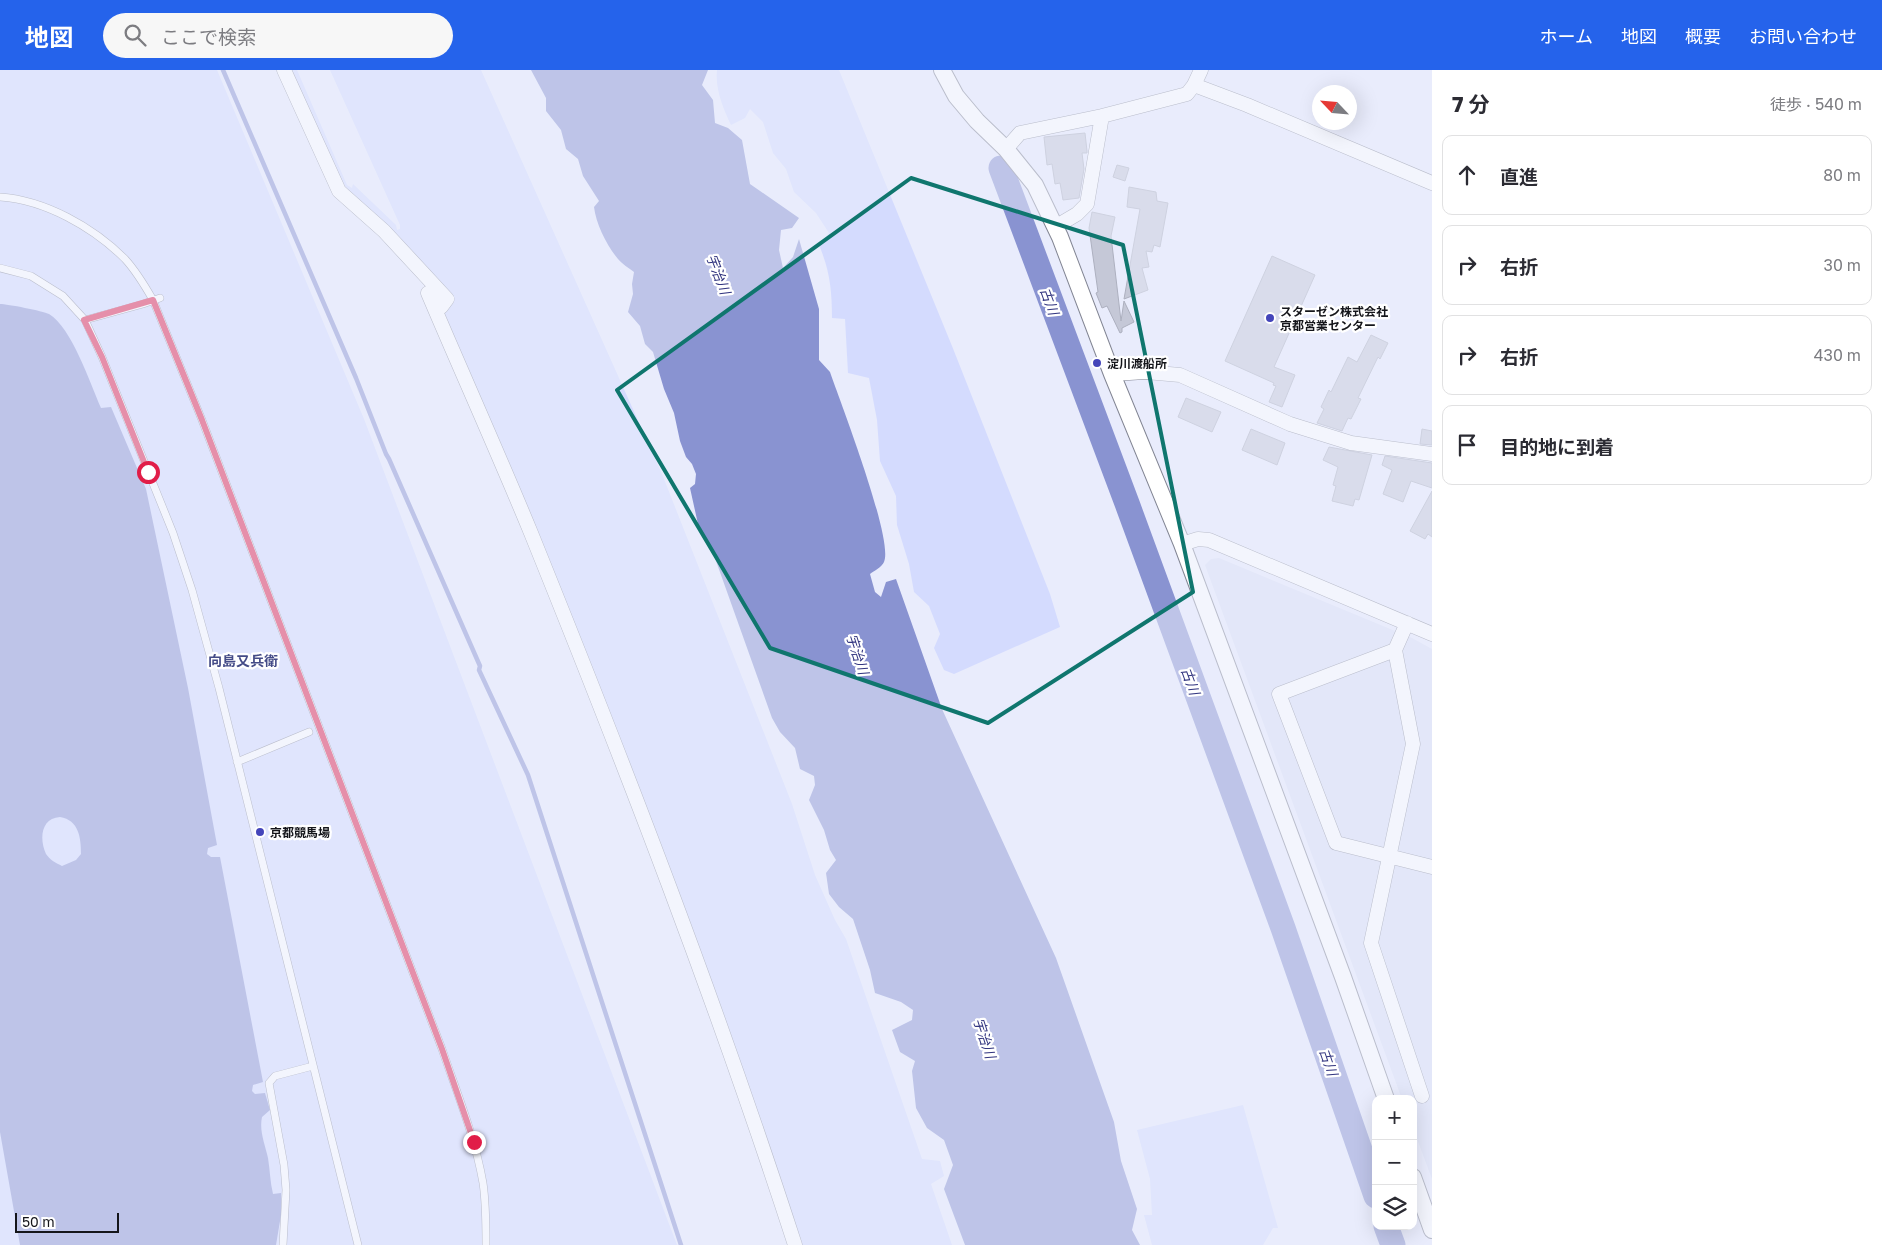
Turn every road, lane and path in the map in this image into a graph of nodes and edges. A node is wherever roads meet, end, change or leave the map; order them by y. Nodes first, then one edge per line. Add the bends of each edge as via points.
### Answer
1 (284, 70) edge
2 (942, 70) edge
3 (1201, 70) edge
4 (1194, 85) junction
5 (1102, 116) junction
6 (1006, 149) junction
7 (1432, 183) edge
8 (0, 198) edge
9 (1055, 227) junction
10 (0, 268) edge
11 (156, 299) junction
12 (84, 320) junction
13 (1112, 374) junction
14 (1432, 454) edge
15 (1182, 544) junction
16 (1407, 623) junction
17 (1432, 634) edge
18 (1395, 650) junction
19 (309, 732) dead end
20 (237, 762) junction
21 (1389, 857) junction
22 (1432, 867) edge
23 (313, 1066) junction
24 (1385, 1095) edge
25 (1422, 1096) dead end
26 (1416, 1185) edge
27 (1432, 1230) edge
28 (283, 1245) edge
29 (358, 1245) edge
30 (486, 1245) edge
31 (795, 1245) edge

1 - 31 street via 339,191 384,231 447,299 441,306 428,293 531,532 656,851 753,1115
2 - 6 street via 956,96
3 - 4 street
4 - 5 street via 1187,94
4 - 7 street
5 - 6 street via 1020,133
5 - 9 street via 1087,204
6 - 9 street via 1036,185
8 - 11 lane via 40,206 97,236 126,260
9 - 13 street
10 - 12 lane via 31,276 63,296
11 - 12 lane
11 - 30 lane via 442,1049 474,1142 483,1183
12 - 20 lane via 173,533 192,590
13 - 14 street via 1180,375 1290,424 1351,443
13 - 15 street
15 - 16 street via 1198,539 1209,540
15 - 24 street
16 - 17 street
16 - 18 street
18 - 21 street via 1413,744
18 - 21 street via 1279,694 1336,843
19 - 20 lane
20 - 23 lane
21 - 22 street
21 - 25 street via 1371,943
23 - 28 lane via 275,1076 269,1083 284,1165
23 - 29 lane
26 - 27 street

